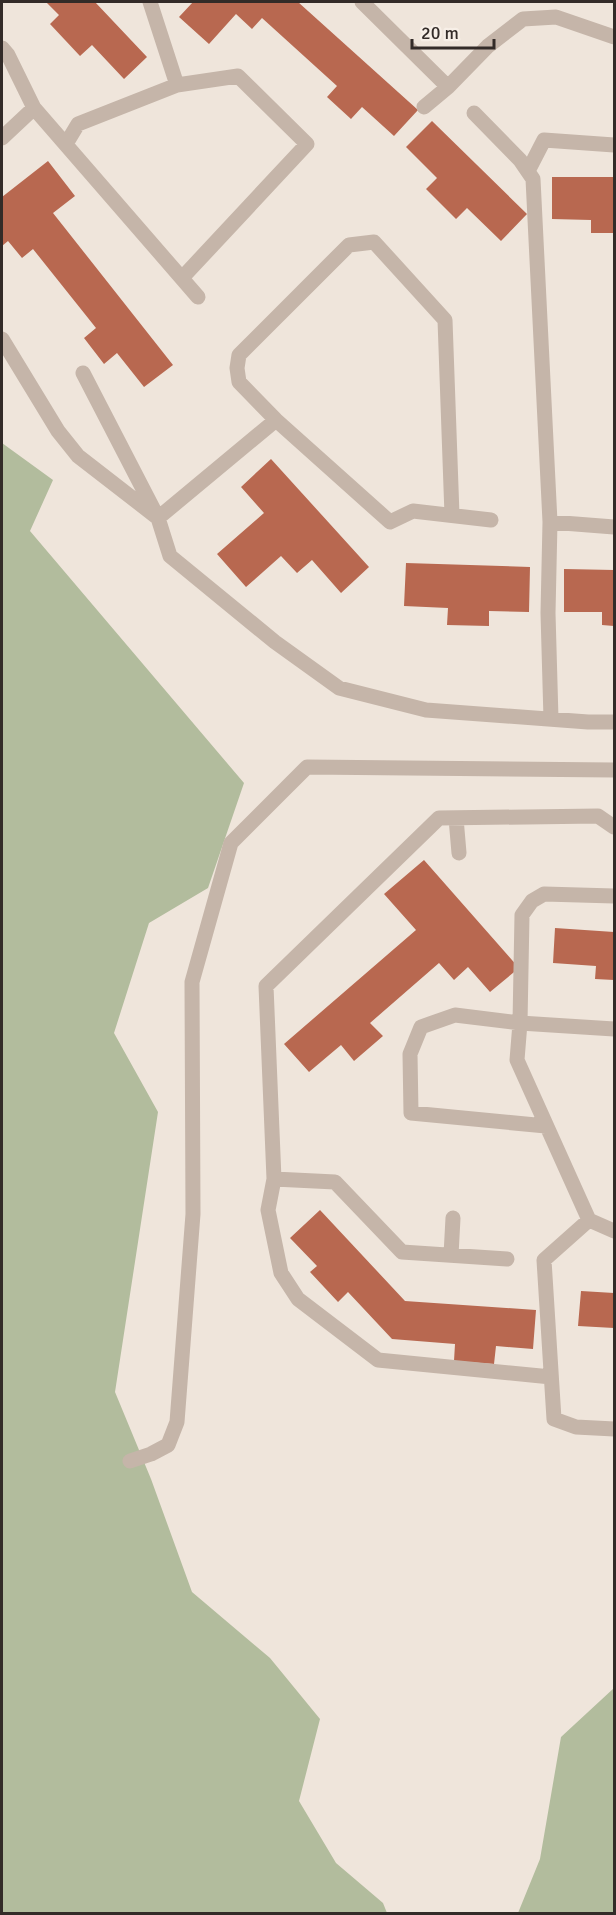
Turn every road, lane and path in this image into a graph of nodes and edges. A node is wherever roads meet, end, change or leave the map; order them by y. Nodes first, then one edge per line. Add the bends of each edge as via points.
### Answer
1 (150, 2) edge
2 (362, 2) edge
3 (615, 37) edge
4 (2, 48) edge
5 (177, 85) junction
6 (448, 87) junction
7 (424, 107) dead end
8 (34, 108) junction
9 (474, 113) dead end
10 (2, 138) edge
11 (66, 144) junction
12 (615, 145) edge
13 (528, 171) junction
14 (182, 278) junction
15 (198, 297) dead end
16 (2, 339) edge
17 (83, 373) dead end
18 (276, 420) junction
19 (452, 515) junction
20 (158, 518) junction
21 (491, 520) dead end
22 (550, 522) junction
23 (615, 527) edge
24 (551, 719) junction
25 (615, 722) edge
26 (615, 770) edge
27 (456, 818) junction
28 (615, 827) edge
29 (459, 853) dead end
30 (615, 896) edge
31 (520, 1023) junction
32 (615, 1029) edge
33 (546, 1126) junction
34 (274, 1179) junction
35 (453, 1218) dead end
36 (589, 1220) junction
37 (615, 1231) edge
38 (451, 1255) junction
39 (507, 1259) dead end
40 (551, 1377) junction
41 (615, 1429) edge
42 (130, 1461) dead end

1 - 5 street
2 - 6 street
3 - 6 street via 556,17 523,19 488,46
4 - 8 street
5 - 11 street via 78,124
5 - 14 street via 238,76 307,144
6 - 7 street
8 - 10 street
8 - 11 street
9 - 13 street
11 - 14 street
12 - 13 street via 544,140
13 - 22 street via 533,179
14 - 15 street
16 - 20 street via 58,431 78,456
17 - 20 street
18 - 19 street via 390,522 413,512
18 - 19 street via 238,382 239,355 349,245 374,242 445,320
18 - 20 street
19 - 21 street
20 - 24 street via 170,556 275,642 339,688 426,710
22 - 23 street
22 - 24 street
24 - 25 street
26 - 42 street via 307,767 231,843 192,982 193,1214 177,1422 168,1445
27 - 28 street via 598,816
27 - 29 street
27 - 34 street via 439,818 266,986
30 - 31 street via 544,894 532,901 522,915
31 - 32 street
31 - 33 street via 517,1060
31 - 33 street via 455,1015 421,1027 410,1054 411,1113
33 - 36 street
34 - 38 street via 335,1182 402,1252
34 - 40 street via 268,1210 281,1272 298,1299 378,1360
35 - 38 street
36 - 37 street
36 - 40 street via 544,1260
38 - 39 street
40 - 41 street via 554,1419 576,1427

